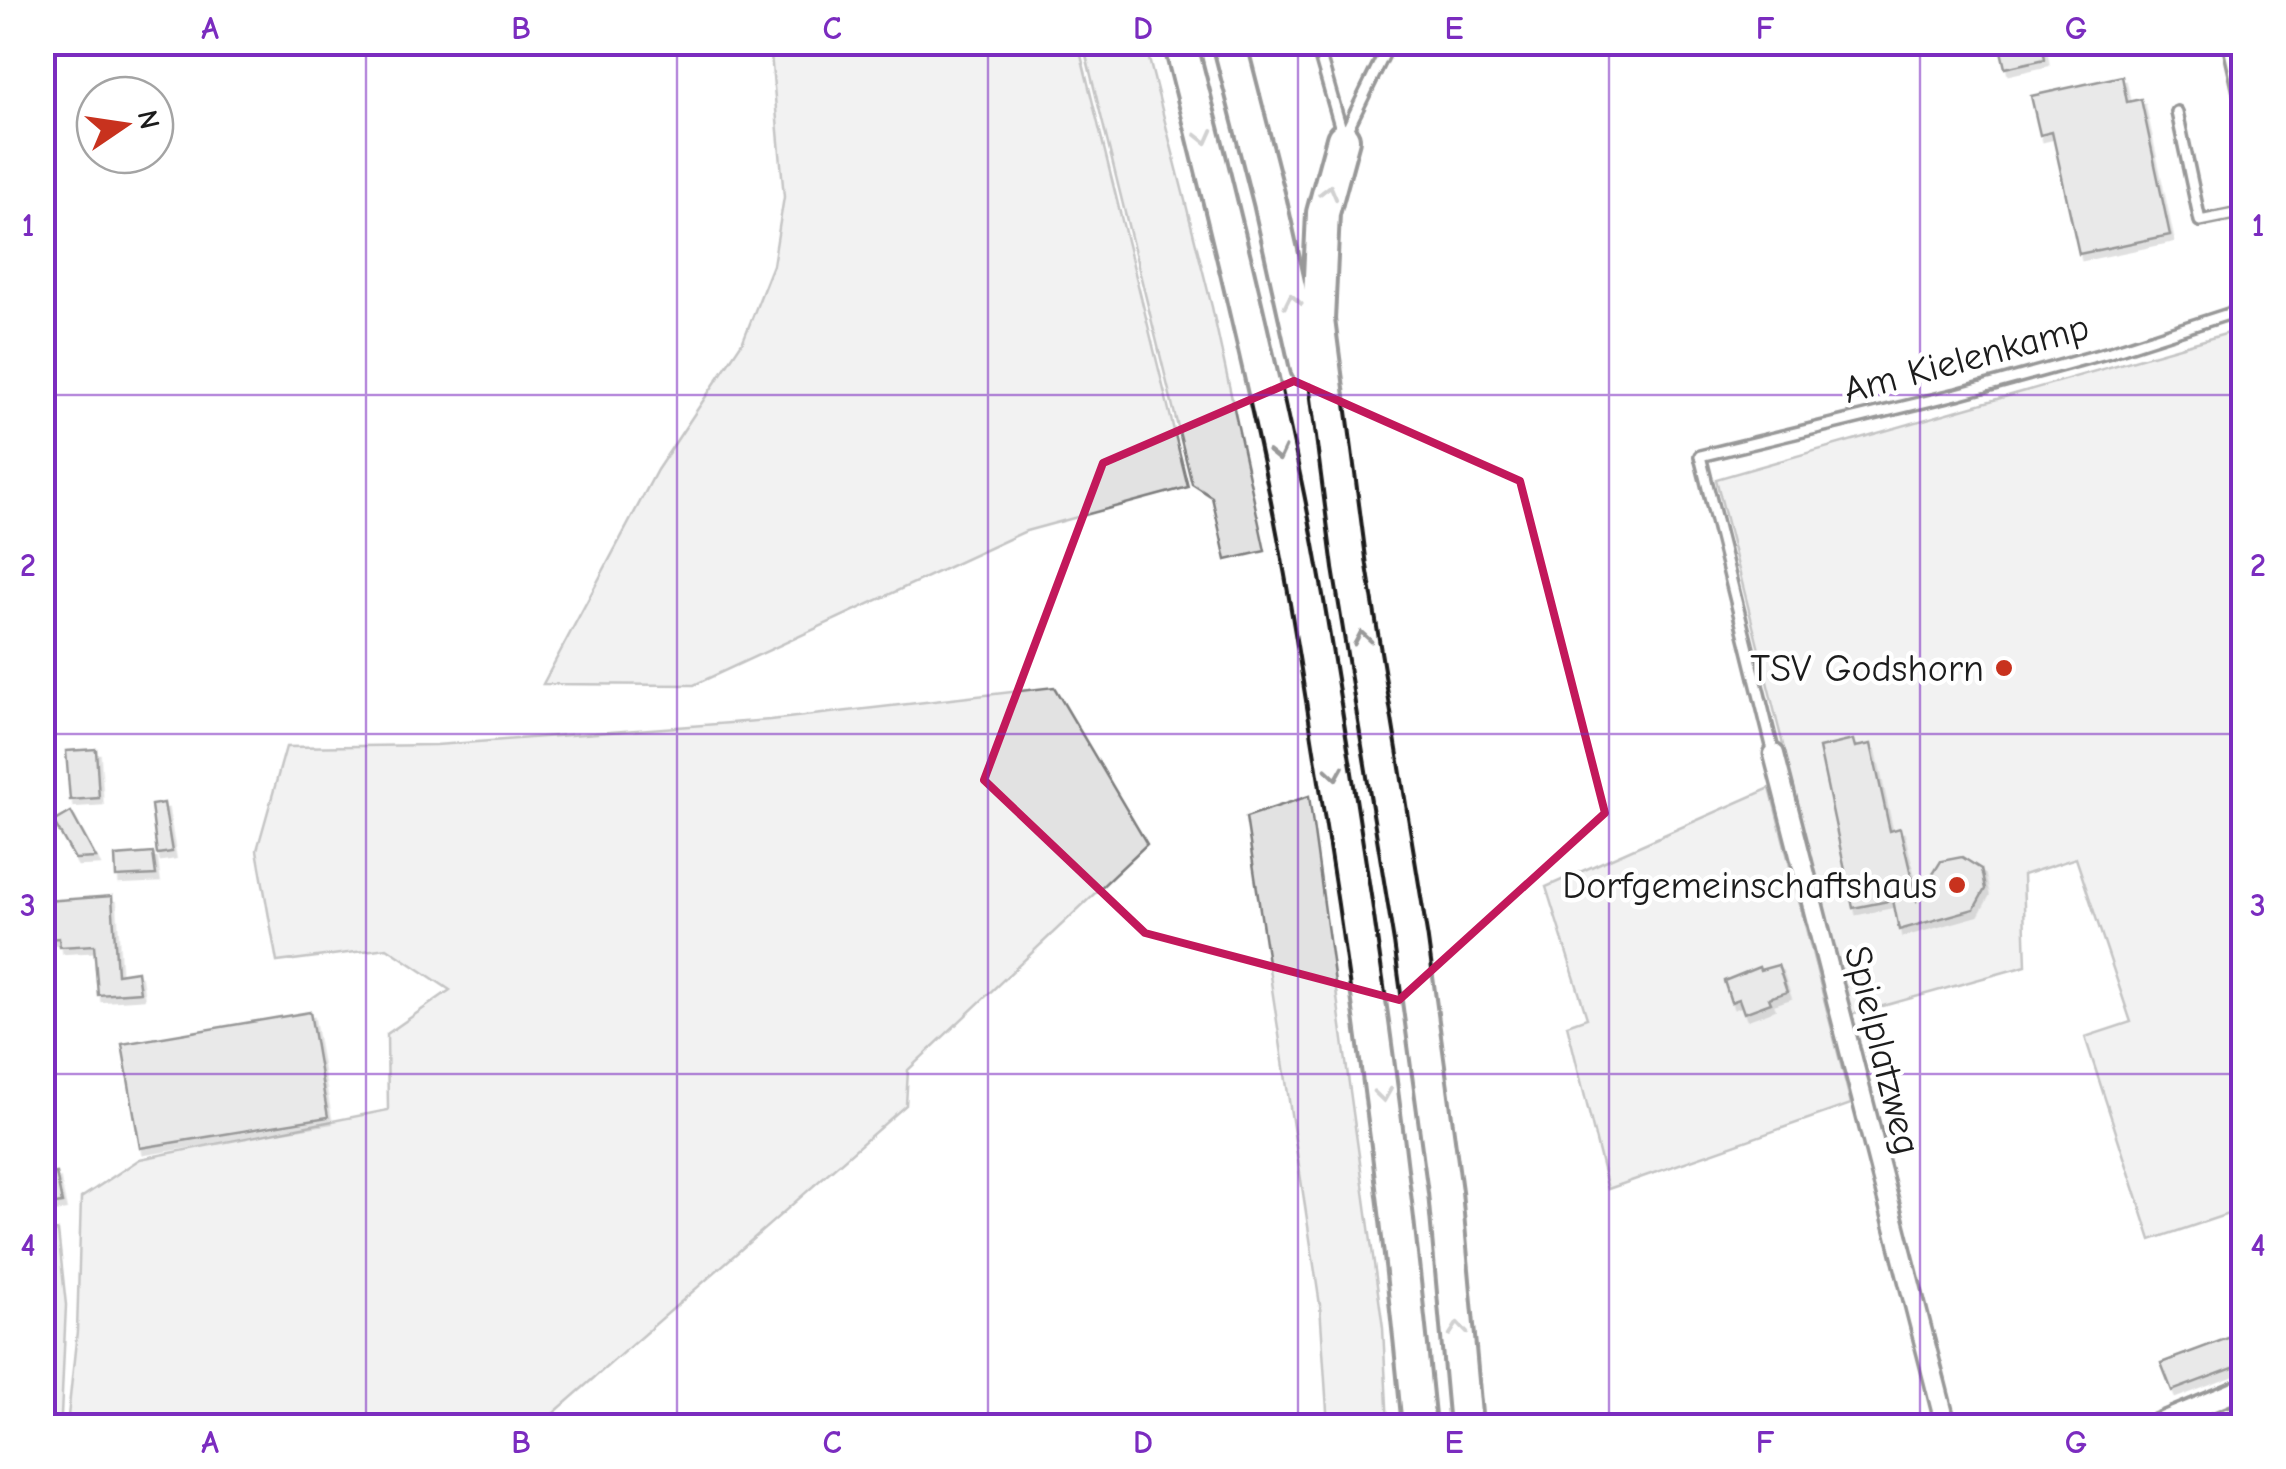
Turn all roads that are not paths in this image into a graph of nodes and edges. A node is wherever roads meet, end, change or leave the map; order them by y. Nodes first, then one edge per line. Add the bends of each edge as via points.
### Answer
1 (1180, 42) edge
2 (1230, 42) edge
3 (1316, 42) edge
4 (1384, 42) edge
5 (2228, 42) edge
6 (2177, 112) dead end
7 (2244, 114) edge
8 (1343, 139) junction
9 (2244, 212) edge
10 (2244, 309) edge
11 (1700, 456) joint
12 (1350, 567) junction
13 (1774, 754) joint
14 (2240, 1389) edge
15 (2244, 1410) edge
16 (2157, 1424) dead end
17 (1419, 1426) edge
18 (1466, 1426) edge
19 (1946, 1426) edge

1 -> 17 highway via 1284,479 1317,663 1395,1181
12 -> 2 highway
3 - 8 lane
4 - 8 lane
5 - 7 lane
6 - 9 lane via 2200,221
12 -> 8 highway via 1318,320 1323,213
10 - 11 lane, Am Kielenkamp via 1957,394
11 - 13 lane, Spielplatzweg
18 -> 12 highway via 1445,1192
13 - 19 street, Spielplatzweg
14 - 15 street
14 - 16 street

